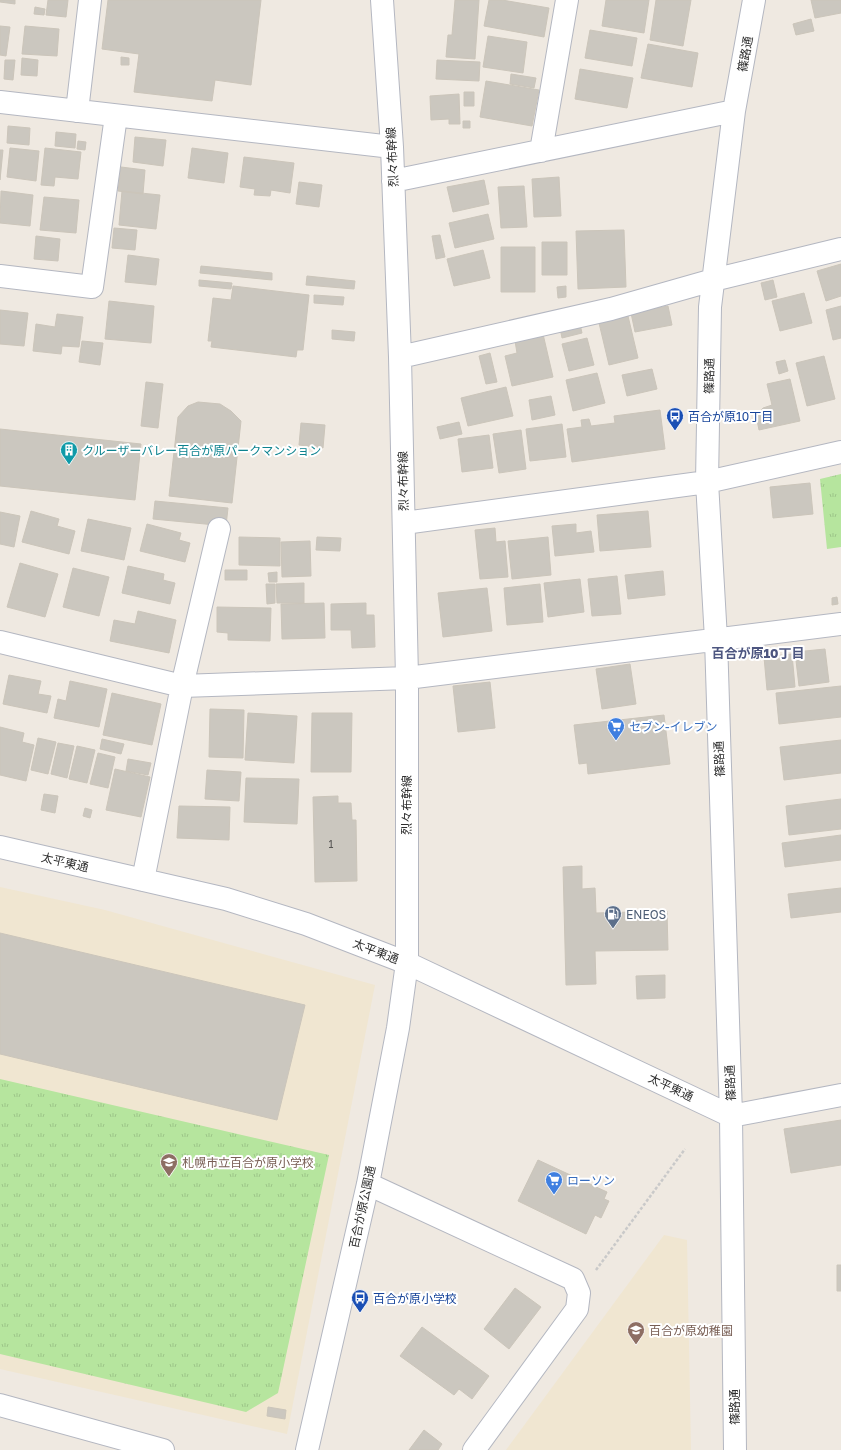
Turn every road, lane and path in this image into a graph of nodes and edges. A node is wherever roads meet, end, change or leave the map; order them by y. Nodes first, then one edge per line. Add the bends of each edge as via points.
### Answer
1 (90, 0) edge
2 (382, 0) edge
3 (567, 0) edge
4 (754, 0) edge
5 (0, 102) edge
6 (77, 112) junction
7 (734, 112) junction
8 (116, 116) junction
9 (392, 147) junction
10 (541, 151) junction
11 (393, 181) junction
12 (841, 249) edge
13 (0, 276) edge
14 (713, 280) junction
15 (400, 357) junction
16 (841, 452) edge
17 (707, 482) junction
18 (404, 524) junction
19 (219, 529) dead end
20 (841, 624) edge
21 (716, 640) junction
22 (0, 642) edge
23 (407, 678) junction
24 (182, 686) junction
25 (0, 847) edge
26 (143, 880) junction
27 (407, 963) junction
28 (841, 1096) edge
29 (731, 1116) junction
30 (685, 1149) dead end
31 (368, 1184) junction
32 (579, 1293) junction
33 (0, 1405) edge
34 (163, 1450) edge
35 (307, 1450) edge
36 (474, 1450) edge
37 (735, 1450) edge

1 - 6 street
2 - 9 street, 烈々布幹線
3 - 10 street
4 - 7 street, 篠路通
5 - 6 street
6 - 8 street
7 - 10 street
7 - 14 street, 篠路通
8 - 9 street
8 - 13 street via 92,287
9 - 11 street, 烈々布幹線
10 - 11 street
11 - 15 street, 烈々布幹線
12 - 14 street
14 - 15 street via 611,309
14 - 17 street, 篠路通 via 710,307
15 - 18 street, 烈々布幹線
16 - 17 street
17 - 18 street
17 - 21 street, 篠路通
18 - 23 street, 烈々布幹線
19 - 24 street
20 - 21 street
21 - 23 street
21 - 29 street, 篠路通
22 - 24 street
23 - 24 street
23 - 27 street, 烈々布幹線
24 - 26 street
25 - 26 street, 太平東通
26 - 27 street, 太平東通 via 226,899 306,924
27 - 29 street, 太平東通
27 - 31 street, 百合が原公園通 via 398,1028
28 - 29 street
29 - 37 street, 篠路通
30 - 32 path
31 - 32 street via 573,1279
31 - 35 street, 百合が原公園通
32 - 36 street via 577,1309
33 - 34 street

